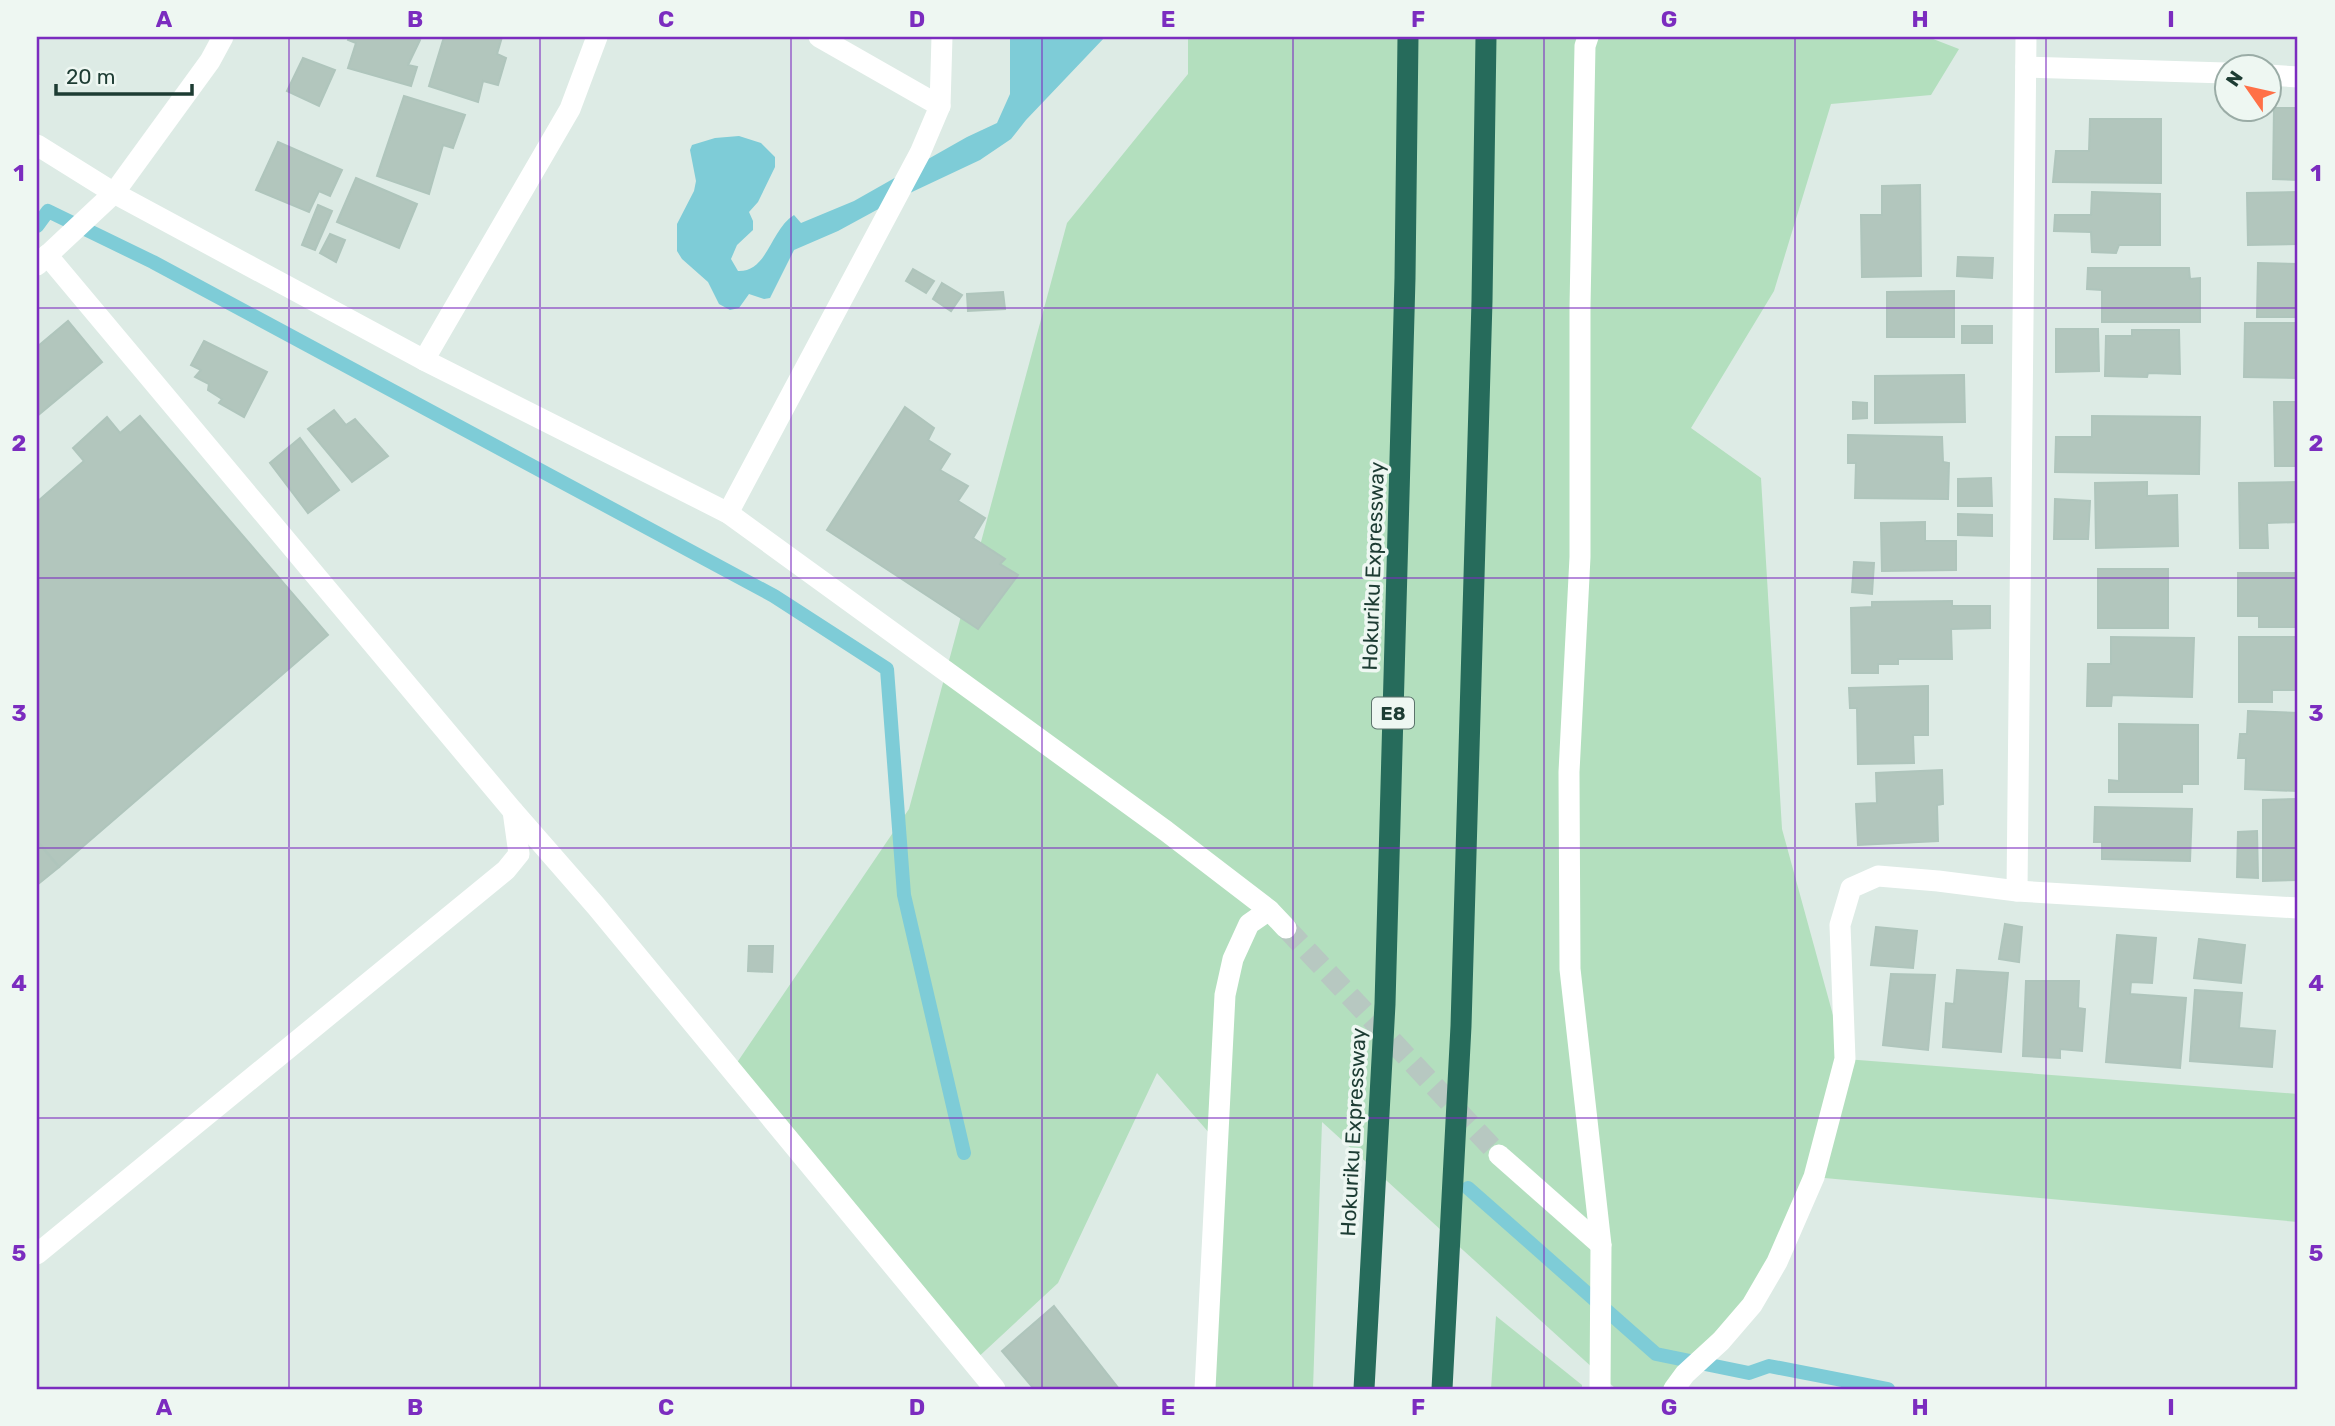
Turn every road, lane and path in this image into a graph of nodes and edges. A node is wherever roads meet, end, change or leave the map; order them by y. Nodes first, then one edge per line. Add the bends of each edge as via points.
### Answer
1 (223, 37) edge
2 (597, 37) edge
3 (819, 37) edge
4 (942, 37) edge
5 (1408, 37) edge
6 (1486, 37) edge
7 (1588, 37) edge
8 (2026, 37) edge
9 (2026, 67) junction
10 (2212, 73) edge
11 (940, 106) junction
12 (37, 145) edge
13 (110, 197) junction
14 (47, 255) edge
15 (424, 360) junction
16 (729, 513) junction
17 (513, 811) junction
18 (2017, 891) junction
19 (2298, 908) edge
20 (1269, 910) junction
21 (1286, 928) tunnel mouth
22 (1499, 1155) tunnel mouth
23 (1601, 1245) junction
24 (37, 1254) edge
25 (1679, 1382) edge
26 (995, 1389) edge
27 (1205, 1389) edge
28 (1364, 1389) edge
29 (1442, 1389) edge
30 (1600, 1389) edge

1 - 13 street
2 - 15 street via 569,109
3 - 11 street
4 - 11 street
5 - 28 highway, Hokuriku Expressway / E8 via 1385,990
6 - 29 highway via 1461,1026
7 - 23 street via 1580,307 1580,557 1569,772 1570,956
8 - 9 street
9 - 10 street
9 - 18 street
11 - 16 street via 920,153
12 - 13 street
13 - 14 street
13 - 15 street
14 - 17 street
15 - 16 street
16 - 20 street
17 - 24 street via 519,854 506,870
17 - 26 street via 596,905
18 - 19 street
18 - 25 street via 1878,876 1851,888 1840,925 1845,1059 1814,1177 1777,1262 1752,1305
20 - 21 street
20 - 27 street via 1249,924 1233,959 1225,995
22 - 23 street
23 - 30 street

